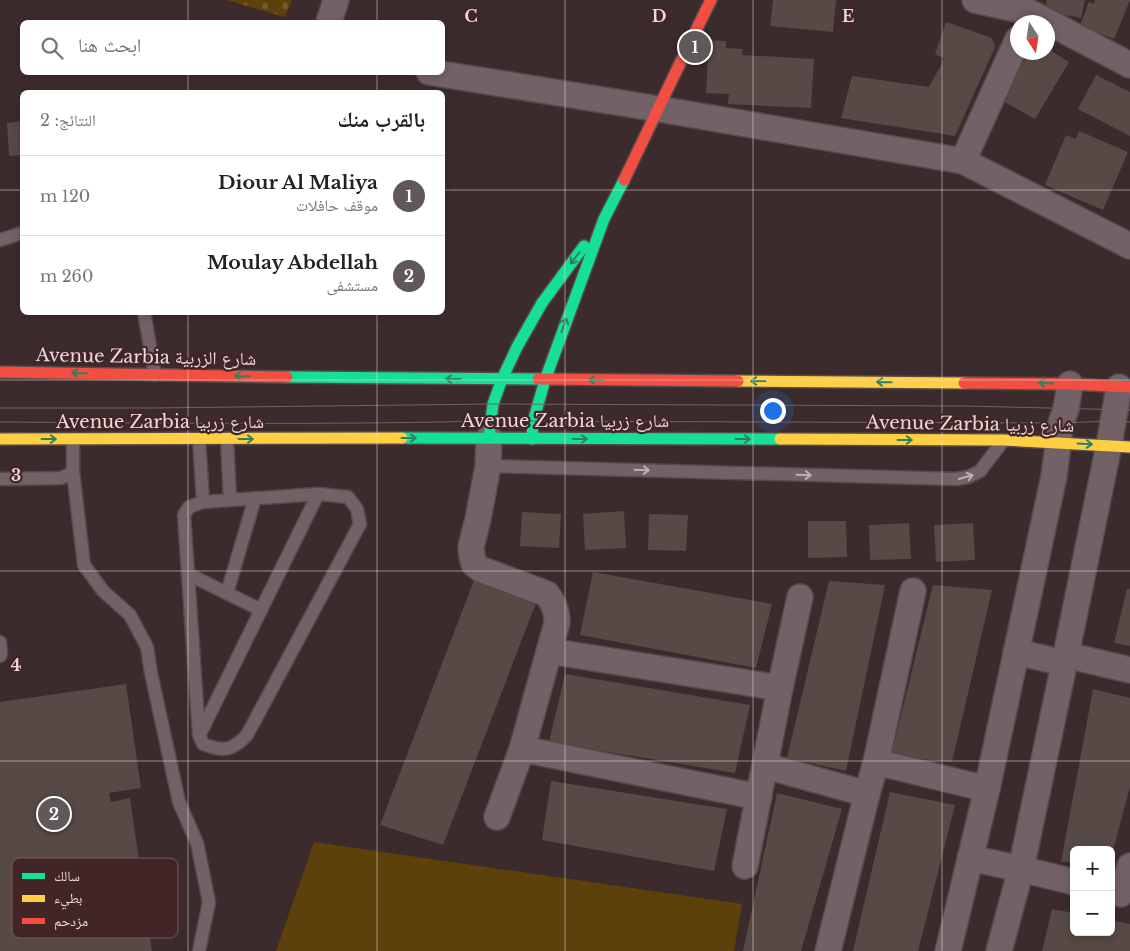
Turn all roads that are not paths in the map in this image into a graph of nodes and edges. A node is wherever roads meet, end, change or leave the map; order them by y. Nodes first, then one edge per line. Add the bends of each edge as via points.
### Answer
1 (336, 0) edge
2 (711, 0) edge
3 (975, 0) edge
4 (1029, 12) edge
5 (331, 20) edge
6 (1127, 55) edge
7 (1010, 57) edge
8 (445, 75) edge
9 (659, 109) junction
10 (963, 162) junction
11 (604, 219) junction
12 (20, 234) edge
13 (0, 240) edge
14 (1130, 246) edge
15 (145, 315) edge
16 (0, 372) edge
17 (155, 375) junction
18 (502, 379) junction
19 (545, 380) junction
20 (1070, 384) junction
21 (1125, 387) edge
22 (489, 438) junction
23 (0, 439) edge
24 (73, 439) junction
25 (199, 439) junction
26 (227, 439) junction
27 (532, 439) junction
28 (1004, 440) junction
29 (1059, 443) junction
30 (1119, 446) edge
31 (488, 466) junction
32 (73, 471) junction
33 (0, 479) edge
34 (318, 494) junction
35 (254, 498) junction
36 (230, 499) junction
37 (203, 502) junction
38 (188, 574) junction
39 (913, 591) dead end
40 (227, 593) junction
41 (800, 597) dead end
42 (261, 610) junction
43 (0, 642) edge
44 (549, 651) junction
45 (1016, 652) junction
46 (0, 656) edge
47 (1065, 659) junction
48 (1130, 670) edge
49 (780, 688) junction
50 (199, 735) junction
51 (522, 750) junction
52 (876, 762) junction
53 (766, 766) junction
54 (987, 789) junction
55 (867, 794) junction
56 (759, 797) junction
57 (497, 816) dead end
58 (970, 858) junction
59 (746, 866) dead end
60 (1130, 866) edge
61 (1021, 868) junction
62 (1070, 881) edge
63 (1121, 894) edge
64 (199, 951) edge
65 (828, 951) edge
66 (948, 951) edge
67 (999, 951) edge

1 - 5 street
2 - 9 main road
3 - 4 street
4 - 6 street
7 - 10 street
8 - 9 street
9 - 10 street
9 - 11 main road
10 - 14 street
11 -> 18 main road via 542,303
19 -> 11 main road
12 - 13 lane
15 - 17 lane
17 -> 16 main road, Avenue Zarbia شارع الزربية
18 -> 17 main road, Avenue Zarbia شارع الزربية
18 - 19 main road
18 - 22 main road via 493,404
20 -> 19 main road
19 - 27 main road via 533,422
20 - 21 main road
20 - 29 street
21 - 30 street
26 -> 22 main road, Avenue Zarbia شارع زربيا
22 - 27 main road, Avenue Zarbia شارع زربيا
22 - 31 street
23 -> 24 main road, Avenue Zarbia شارع زربيا
24 - 25 main road, Avenue Zarbia شارع زربيا
24 - 32 lane
25 - 26 main road, Avenue Zarbia شارع زربيا
25 - 37 lane
26 - 36 lane
27 -> 28 main road, Avenue Zarbia شارع زربيا
28 - 29 main road, Avenue Zarbia شارع زربيا
31 -> 28 lane via 956,479 968,478 980,471
29 -> 30 main road, Avenue Zarbia شارع زربيا
29 - 45 street
30 - 47 street
31 - 44 street via 471,547 474,564 547,594 557,612
32 - 33 lane via 61,478
32 - 64 lane via 84,565 103,591 130,615 147,647 179,802 197,843 209,902
34 - 35 lane
34 - 42 lane
34 - 50 lane via 348,497 357,509 360,524 247,735 239,744 226,749 203,744
35 - 36 lane
35 - 40 lane
36 - 37 lane
37 - 38 lane via 189,507 184,515
38 - 40 lane
38 - 50 lane
39 - 52 street
40 - 42 lane
41 - 49 street
42 - 50 lane
43 - 46 lane
44 - 49 street
44 - 51 street
45 - 47 street
45 - 54 street
47 - 48 street
47 - 61 street
49 - 53 street
51 - 56 street
51 - 57 street
52 - 54 street
52 - 55 street
53 - 55 street
53 - 56 street
54 - 58 street
55 - 65 street
56 - 59 street
58 - 61 street
58 - 66 street
60 - 63 street
61 - 62 street
61 - 67 street

